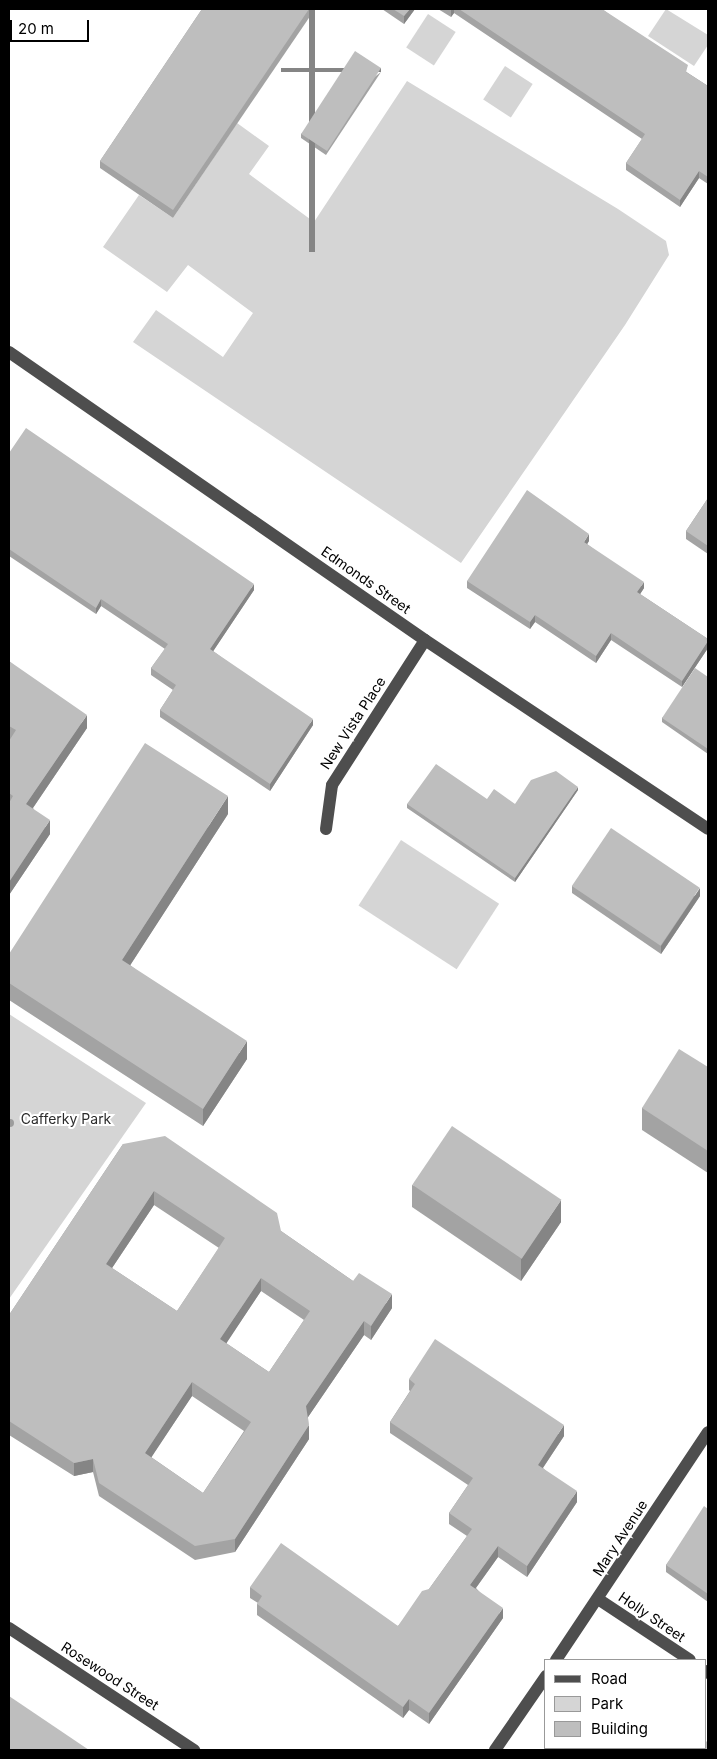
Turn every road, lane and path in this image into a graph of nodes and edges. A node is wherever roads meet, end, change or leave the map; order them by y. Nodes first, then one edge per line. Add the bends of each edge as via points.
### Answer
1 (9, 352) edge
2 (426, 640) junction
3 (326, 829) dead end
4 (708, 829) edge
5 (708, 1432) edge
6 (598, 1599) junction
7 (9, 1628) edge
8 (557, 1659) edge
9 (688, 1659) edge
10 (544, 1679) edge
11 (194, 1750) edge
12 (495, 1750) edge

1 - 2 street, Edmonds Street
2 - 3 street, New Vista Place via 332,785
2 - 4 street, Edmonds Street
5 - 6 street, Mary Avenue
6 - 8 street, Mary Avenue
6 - 9 street, Holly Street
7 - 11 street, Rosewood Street
10 - 12 street

